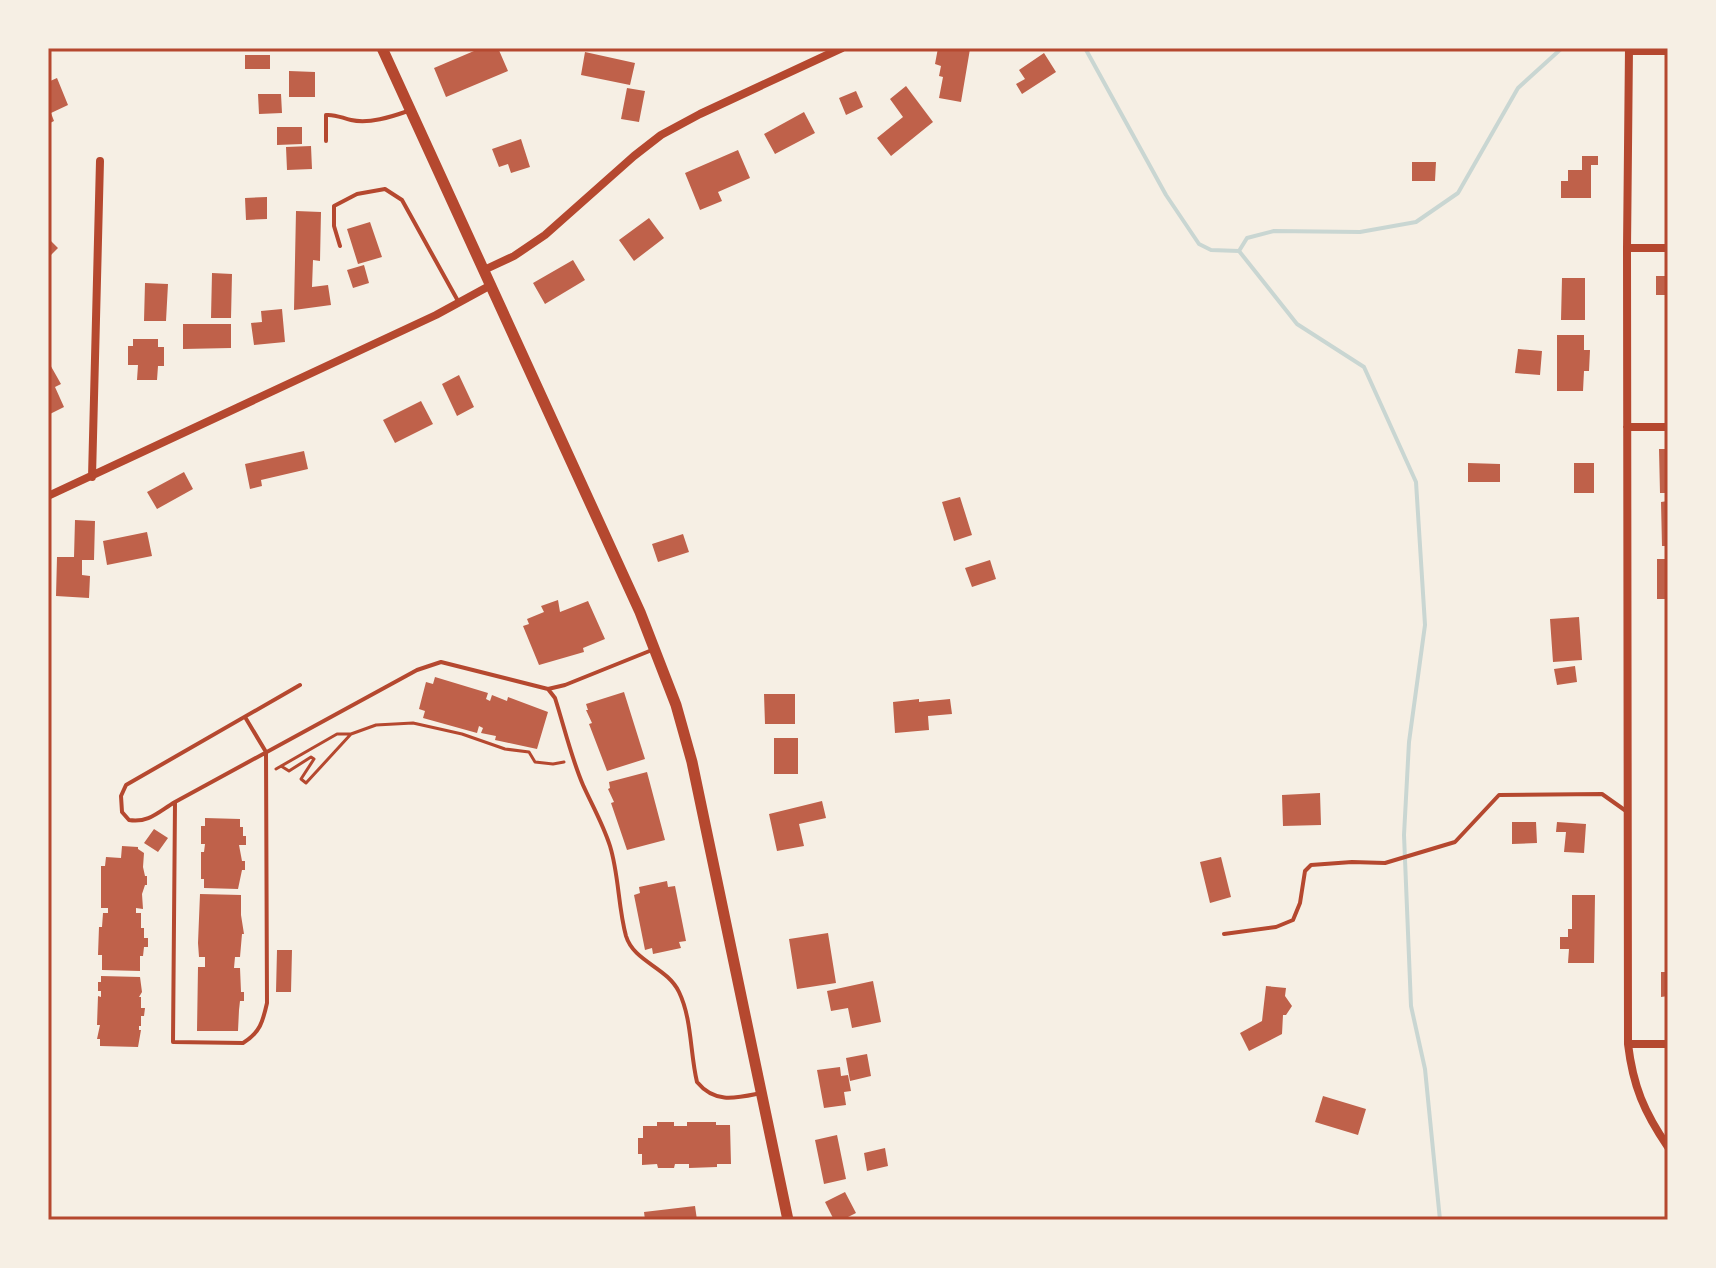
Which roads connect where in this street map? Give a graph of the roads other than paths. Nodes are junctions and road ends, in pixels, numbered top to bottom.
1 (382, 48) edge
2 (842, 48) edge
3 (1629, 49) edge
4 (1668, 51) edge
5 (410, 110) junction
6 (326, 141) dead end
7 (100, 161) dead end
8 (340, 246) dead end
9 (1627, 248) junction
10 (1668, 248) edge
11 (484, 270) junction
12 (491, 285) junction
13 (459, 303) junction
14 (1627, 427) junction
15 (1668, 427) edge
16 (92, 477) junction
17 (48, 496) edge
18 (654, 649) junction
19 (300, 685) dead end
20 (548, 689) junction
21 (245, 717) junction
22 (266, 752) junction
23 (175, 802) junction
24 (1628, 812) junction
25 (1224, 934) dead end
26 (1628, 1044) junction
27 (1668, 1044) edge
28 (762, 1092) junction
29 (1668, 1147) edge
30 (788, 1220) edge

1 - 5 main road
2 - 11 street
3 - 4 street
3 - 9 street
5 - 6 lane
5 - 11 main road
7 - 16 street
8 - 13 lane
9 - 10 street
9 - 14 street
11 - 12 main road
12 - 13 street
12 - 18 main road
13 - 16 street
14 - 15 street
14 - 24 street
16 - 17 street
18 - 20 lane
18 - 28 main road
19 - 21 lane
20 - 22 lane
20 - 28 lane
21 - 22 lane
21 - 23 lane
22 - 23 lane
22 - 23 lane
24 - 25 lane
24 - 26 street
26 - 27 street
26 - 29 street
28 - 30 main road

